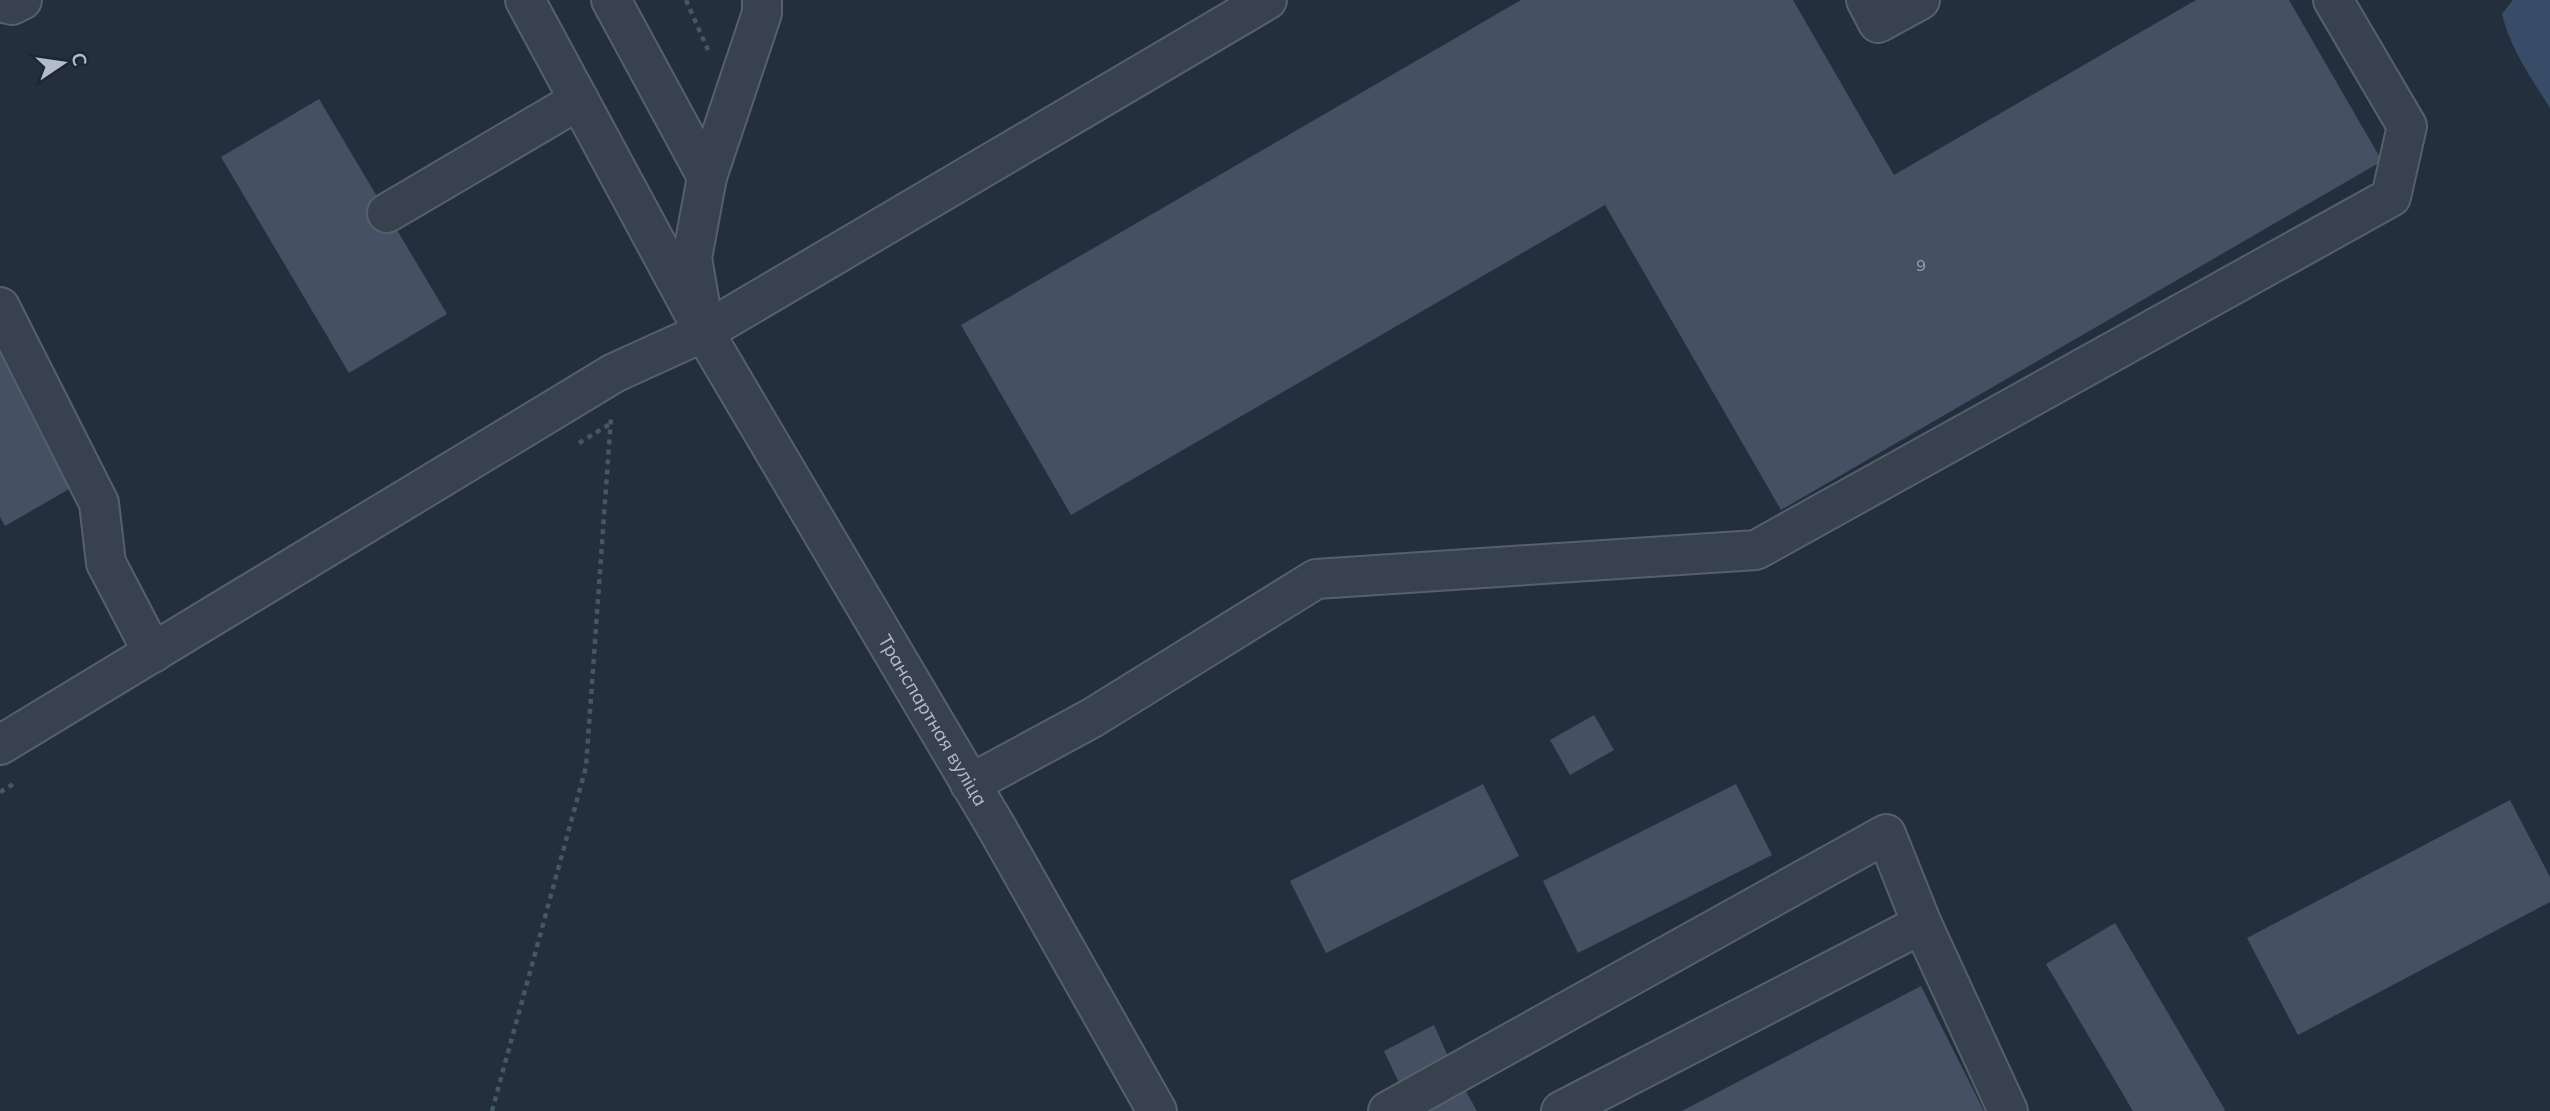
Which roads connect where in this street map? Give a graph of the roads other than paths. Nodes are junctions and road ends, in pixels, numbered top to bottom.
1 (22, 0) edge
2 (525, 0) edge
3 (611, 0) edge
4 (762, 0) edge
5 (1267, 0) edge
6 (1866, 0) edge
7 (1920, 0) edge
8 (2333, 0) edge
9 (0, 2) edge
10 (579, 100) junction
11 (707, 177) junction
12 (387, 213) dead end
13 (0, 307) edge
14 (704, 332) junction
15 (153, 653) junction
16 (0, 745) edge
17 (970, 784) junction
18 (1922, 924) junction
19 (1157, 1111) edge
20 (1388, 1111) edge
21 (1561, 1111) edge
22 (2008, 1111) edge

1 - 9 street
2 - 10 street, Транспартная вуліца
3 - 11 street
4 - 11 street
5 - 14 street
6 - 7 street
8 - 17 street
10 - 12 street
10 - 14 street, Транспартная вуліца
11 - 14 street
13 - 15 street
14 - 15 street
14 - 17 street, Транспартная вуліца
15 - 16 street
17 - 19 street, Транспартная вуліца
18 - 20 street
18 - 21 street
18 - 22 street

